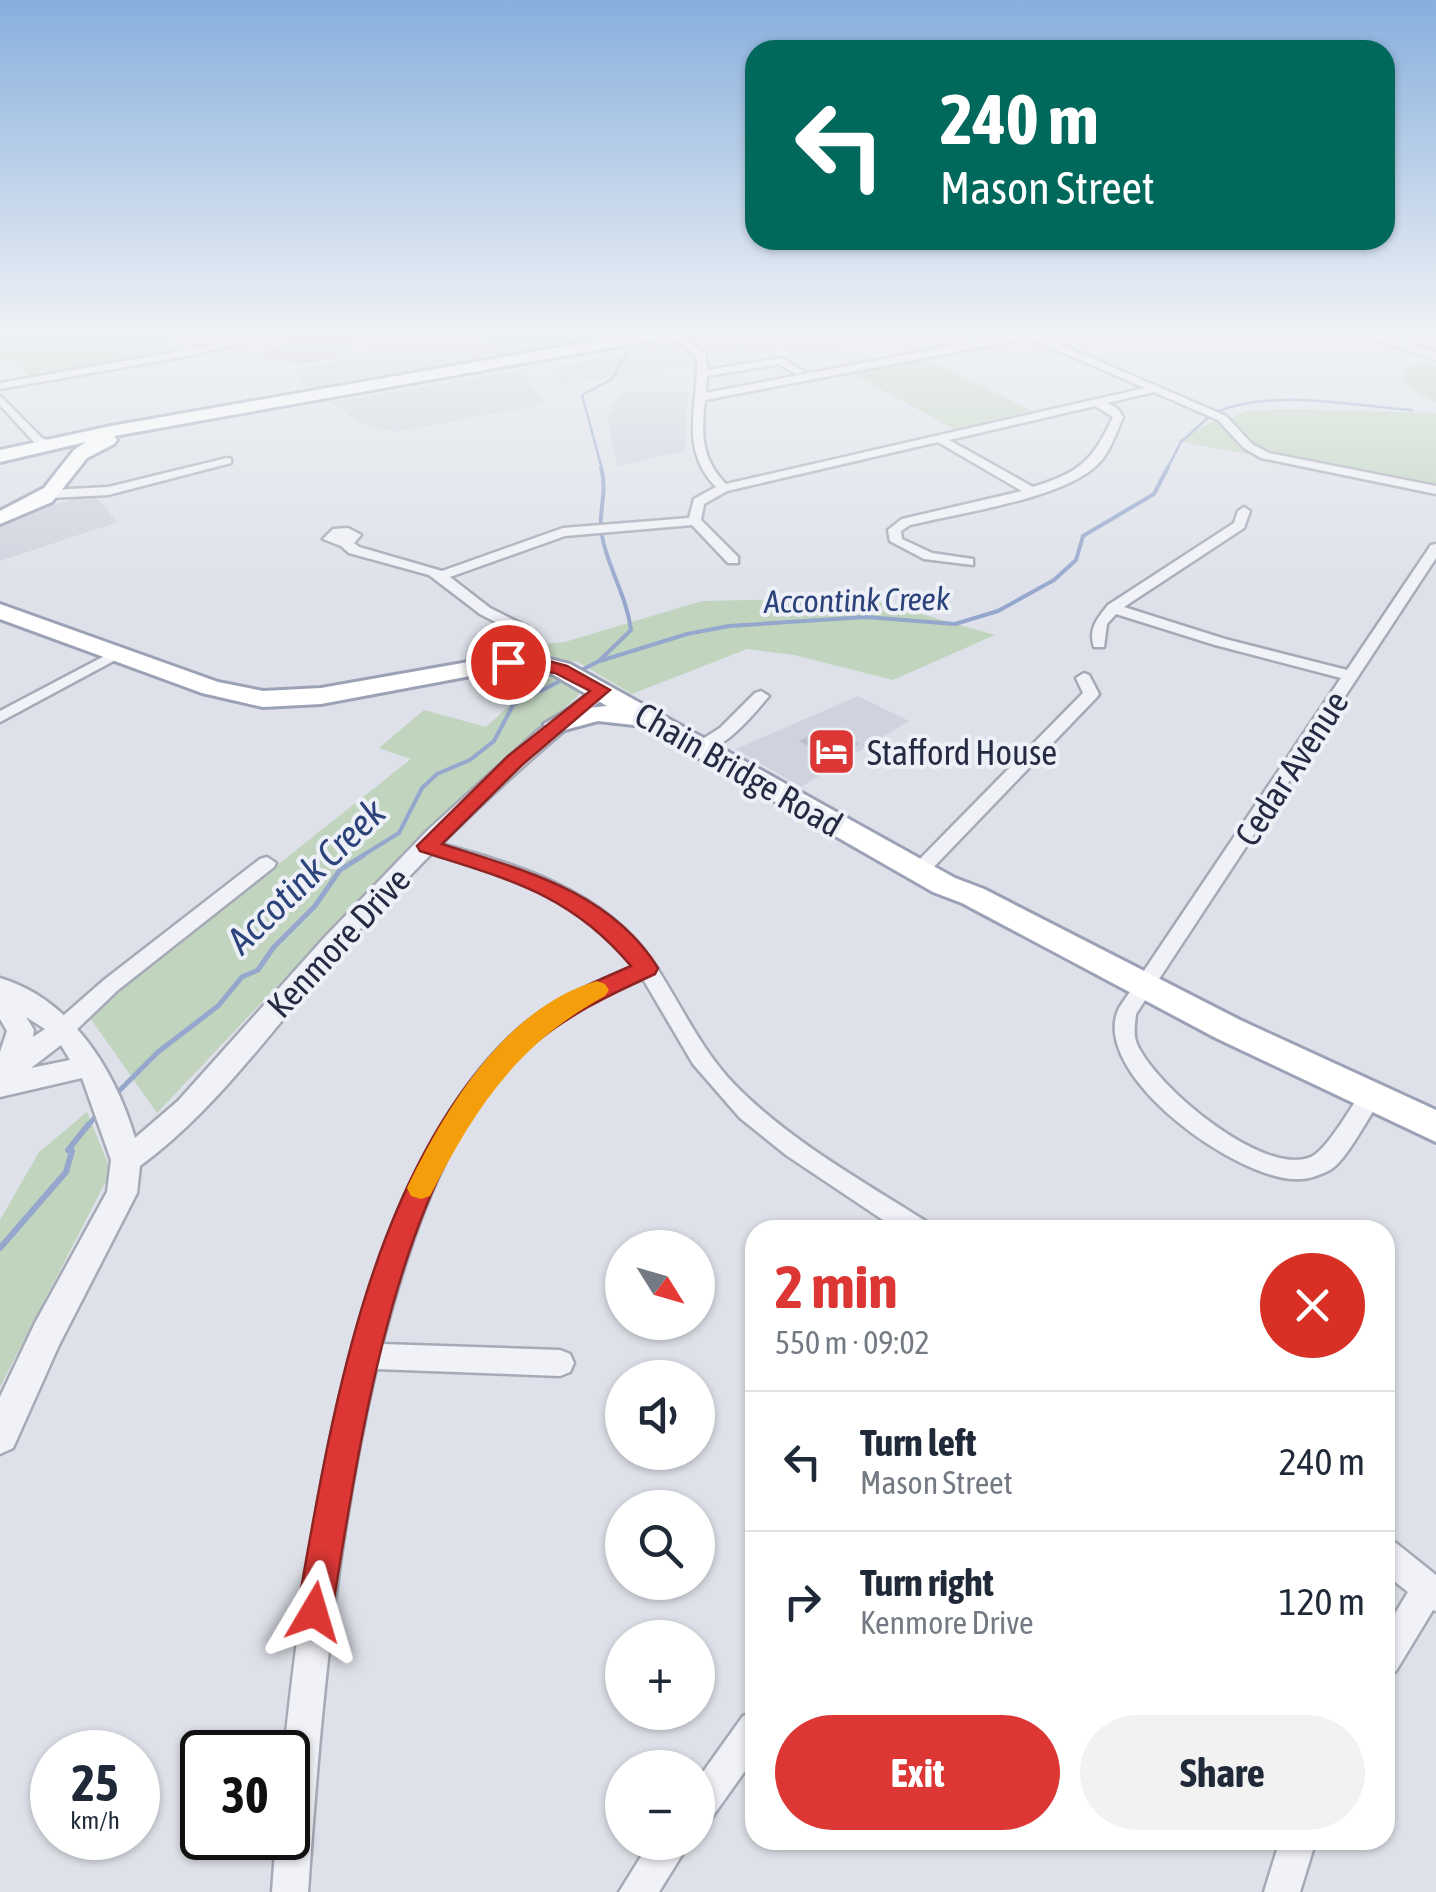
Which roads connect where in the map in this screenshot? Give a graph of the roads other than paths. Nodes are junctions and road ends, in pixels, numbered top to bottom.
1 (20, 419) edge
2 (192, 419) edge
3 (210, 419) edge
4 (694, 419) edge
5 (1026, 419) edge
6 (1116, 419) edge
7 (1222, 419) edge
8 (137, 433) junction
9 (940, 440) junction
10 (50, 444) junction
11 (0, 456) edge
12 (227, 461) dead end
13 (64, 476) junction
14 (723, 488) junction
15 (1029, 490) junction
16 (1436, 490) edge
17 (50, 494) junction
18 (1244, 511) dead end
19 (0, 518) edge
20 (695, 521) junction
21 (346, 543) dead end
22 (1436, 548) edge
23 (733, 560) dead end
24 (968, 562) dead end
25 (1429, 570) edge
26 (442, 576) junction
27 (1113, 608) junction
28 (0, 611) edge
29 (1099, 644) dead end
30 (116, 654) junction
31 (521, 662) junction
32 (1350, 676) junction
33 (1084, 678) dead end
34 (595, 686) junction
35 (762, 696) dead end
36 (0, 717) edge
37 (557, 724) junction
38 (689, 739) junction
39 (427, 846) junction
40 (267, 863) dead end
41 (919, 871) junction
42 (646, 968) junction
43 (0, 987) edge
44 (1145, 987) junction
45 (0, 998) edge
46 (64, 1028) junction
47 (92, 1070) junction
48 (0, 1074) edge
49 (0, 1086) edge
50 (1371, 1096) junction
51 (1436, 1127) edge
52 (126, 1160) junction
53 (903, 1220) edge
54 (366, 1356) junction
55 (560, 1363) dead end
56 (0, 1436) edge
57 (1395, 1562) edge
58 (1432, 1592) edge
59 (1395, 1646) edge
60 (745, 1742) edge
61 (715, 1784) edge
62 (1295, 1850) edge
63 (659, 1860) edge
64 (290, 1892) edge
65 (636, 1892) edge
66 (1282, 1892) edge

1 - 10 street
2 - 10 main road
3 - 8 main road
4 - 14 street
5 - 9 street
6 - 15 street
7 - 16 street
8 - 10 main road
8 - 13 main road
9 - 14 street
9 - 15 street
10 - 11 main road
10 - 13 main road
12 - 17 street
13 - 17 main road
14 - 20 street
15 - 24 street
17 - 19 main road
18 - 27 street
20 - 23 street
20 - 26 street
21 - 26 street
22 - 25 street, Cedar Avenue
25 - 32 street, Cedar Avenue
26 - 31 street
27 - 29 street
27 - 32 street
28 - 30 main road, Chain Bridge Road
30 - 31 main road, Chain Bridge Road
30 - 36 street
31 - 34 main road, Chain Bridge Road
32 - 44 street, Cedar Avenue
33 - 41 street
34 - 37 street, Kenmore Drive
34 - 38 main road, Chain Bridge Road
35 - 38 street
37 - 38 main road
37 - 39 street, Kenmore Drive
38 - 41 main road, Chain Bridge Road
39 - 42 street
39 - 52 street, Kenmore Drive
40 - 46 street
41 - 44 main road, Chain Bridge Road
42 - 53 street
42 - 54 street
43 - 46 street
44 - 50 main road, Chain Bridge Road
44 - 50 street, Cedar Avenue
45 - 48 street
46 - 47 street
46 - 48 street
47 - 49 street
47 - 52 street
50 - 51 main road, Chain Bridge Road
52 - 56 street
54 - 55 street
54 - 64 street
57 - 58 street
58 - 59 street
60 - 61 street
62 - 66 street
63 - 65 street

